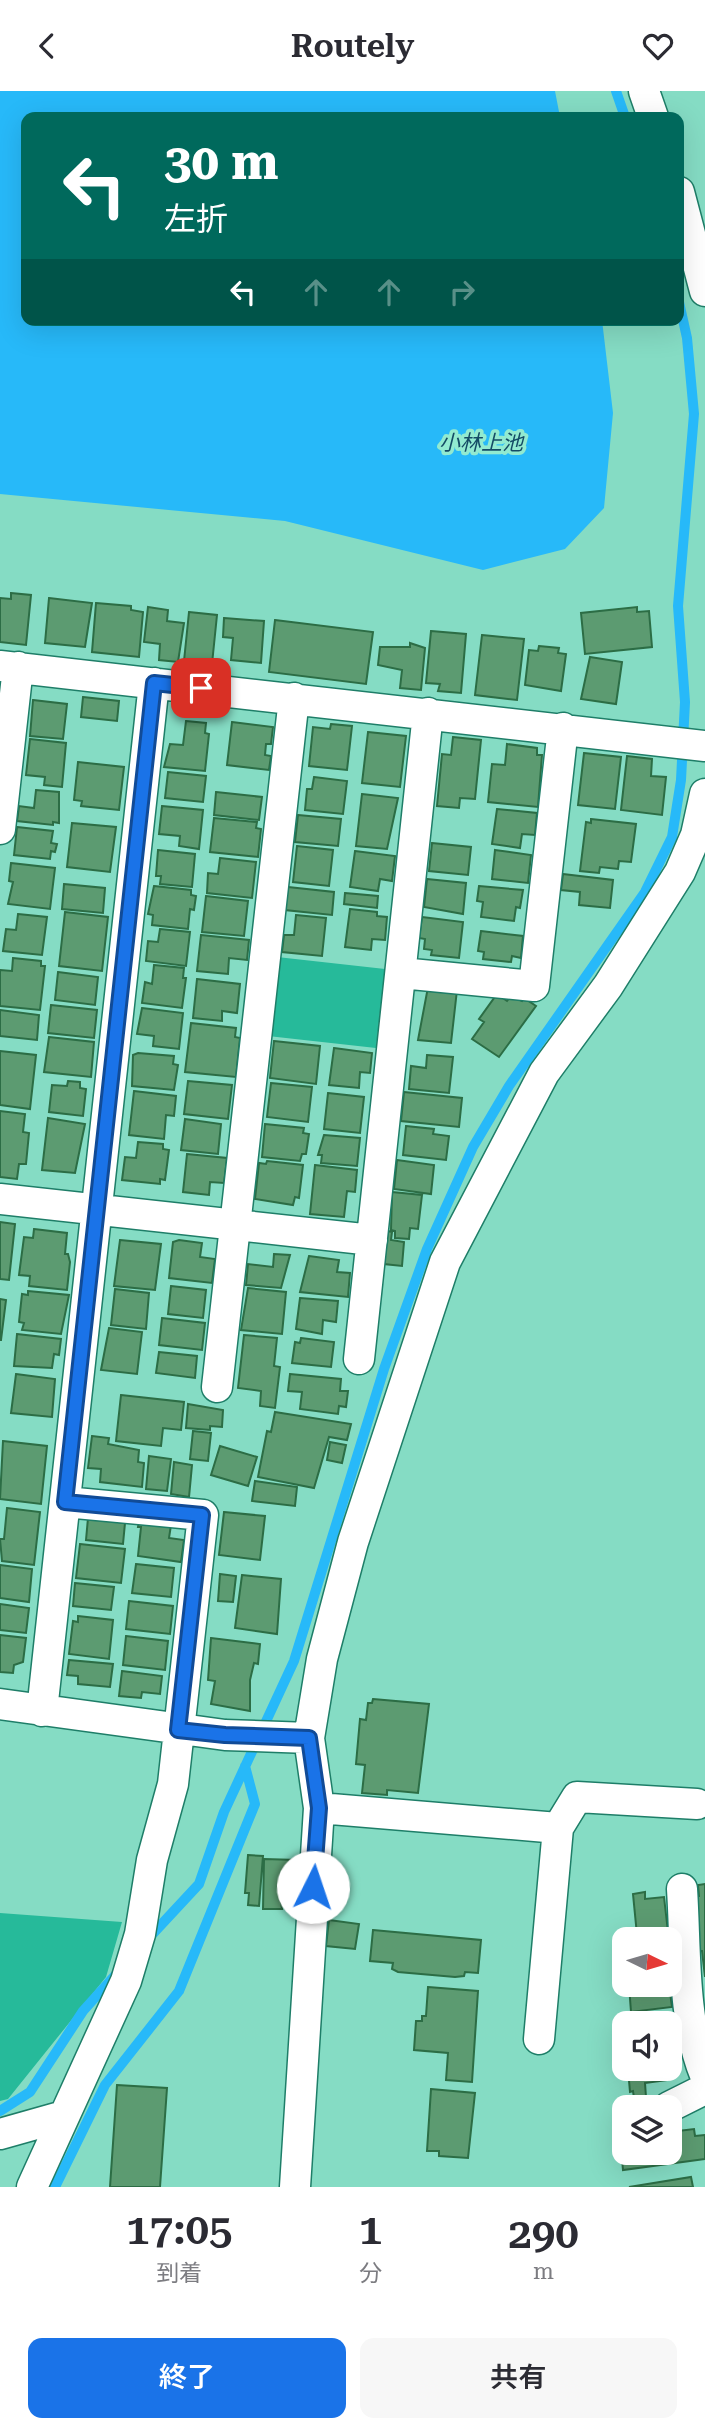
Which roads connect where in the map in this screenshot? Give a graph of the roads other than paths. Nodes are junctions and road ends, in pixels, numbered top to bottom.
1 (644, 91) edge
2 (651, 112) edge
3 (684, 211) edge
4 (705, 291) edge
5 (9, 666) edge
6 (154, 683) junction
7 (293, 698) junction
8 (428, 713) junction
9 (563, 728) junction
10 (692, 743) edge
11 (705, 794) edge
12 (0, 829) edge
13 (401, 973) junction
14 (0, 1199) edge
15 (96, 1210) junction
16 (236, 1226) junction
17 (372, 1240) junction
18 (359, 1359) dead end
19 (217, 1387) dead end
20 (65, 1502) junction
21 (0, 1704) edge
22 (42, 1711) junction
23 (178, 1730) junction
24 (298, 1737) junction
25 (697, 1804) dead end
26 (319, 1808) junction
27 (558, 1828) junction
28 (682, 1889) dead end
29 (539, 2039) dead end
30 (705, 2075) edge
31 (705, 2089) edge
32 (682, 2100) edge
33 (64, 2116) junction
34 (0, 2134) edge
35 (32, 2187) edge
36 (295, 2187) edge

1 - 2 street
3 - 4 street
5 - 6 street
5 - 12 street
6 - 7 street
6 - 15 street
7 - 8 street
7 - 16 street
8 - 9 street
8 - 13 street
9 - 10 street
9 - 13 street
11 - 24 street
13 - 17 street
14 - 15 street
15 - 16 street
15 - 20 street
16 - 17 street
16 - 19 street
17 - 18 street
20 - 22 street
20 - 23 street
21 - 22 street
22 - 23 street
23 - 24 street
23 - 33 street
24 - 26 street
25 - 27 street
26 - 27 street
26 - 36 street
27 - 29 street
28 - 30 street
31 - 32 street
33 - 34 street
33 - 35 street

